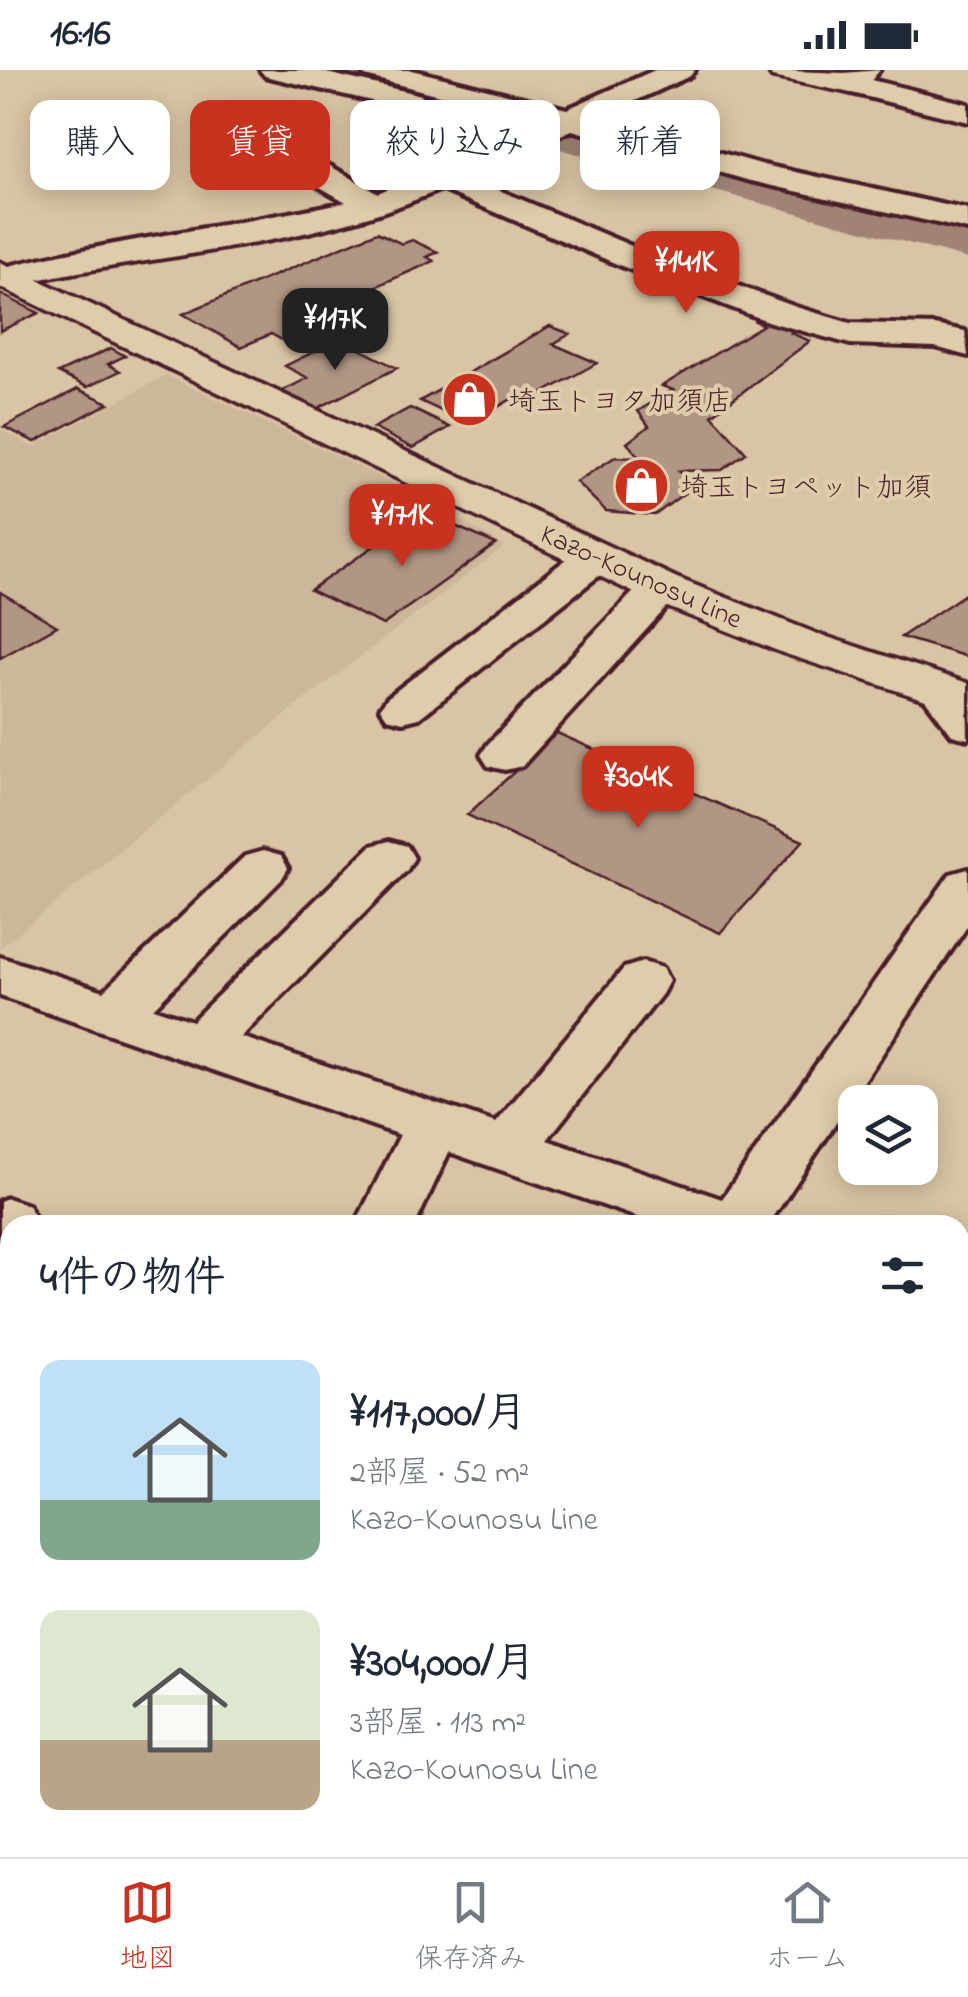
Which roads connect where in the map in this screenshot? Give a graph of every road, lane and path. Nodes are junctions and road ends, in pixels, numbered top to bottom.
1 (275, 70) edge
2 (375, 70) edge
3 (680, 70) edge
4 (783, 70) edge
5 (857, 77) edge
6 (418, 100) edge
7 (464, 100) edge
8 (968, 113) edge
9 (560, 125) edge
10 (560, 131) edge
11 (560, 134) edge
12 (330, 179) edge
13 (417, 190) edge
14 (470, 190) edge
15 (377, 206) junction
16 (812, 208) dead end
17 (968, 220) edge
18 (2, 276) edge
19 (968, 345) edge
20 (596, 557) junction
21 (661, 588) junction
22 (960, 706) edge
23 (402, 708) dead end
24 (506, 755) dead end
25 (389, 858) dead end
26 (263, 868) dead end
27 (968, 886) edge
28 (0, 976) edge
29 (643, 981) dead end
30 (116, 1012) junction
31 (206, 1044) junction
32 (434, 1124) junction
33 (509, 1148) junction
34 (390, 1215) edge
35 (703, 1215) edge
36 (739, 1215) edge

1 - 6 street
2 - 7 street
3 - 9 street
4 - 5 main road
5 - 8 street
10 - 17 street
11 - 16 street
12 - 15 street
13 - 15 street
14 - 19 street
15 - 18 street
18 - 20 main road, Kazo-Kounosu Line
20 - 21 main road, Kazo-Kounosu Line
20 - 23 street
21 - 22 main road, Kazo-Kounosu Line
21 - 24 street
25 - 31 street
26 - 30 street
27 - 36 street
28 - 30 street
29 - 33 street
30 - 31 street
31 - 32 street
32 - 33 street
32 - 34 street
33 - 35 street

